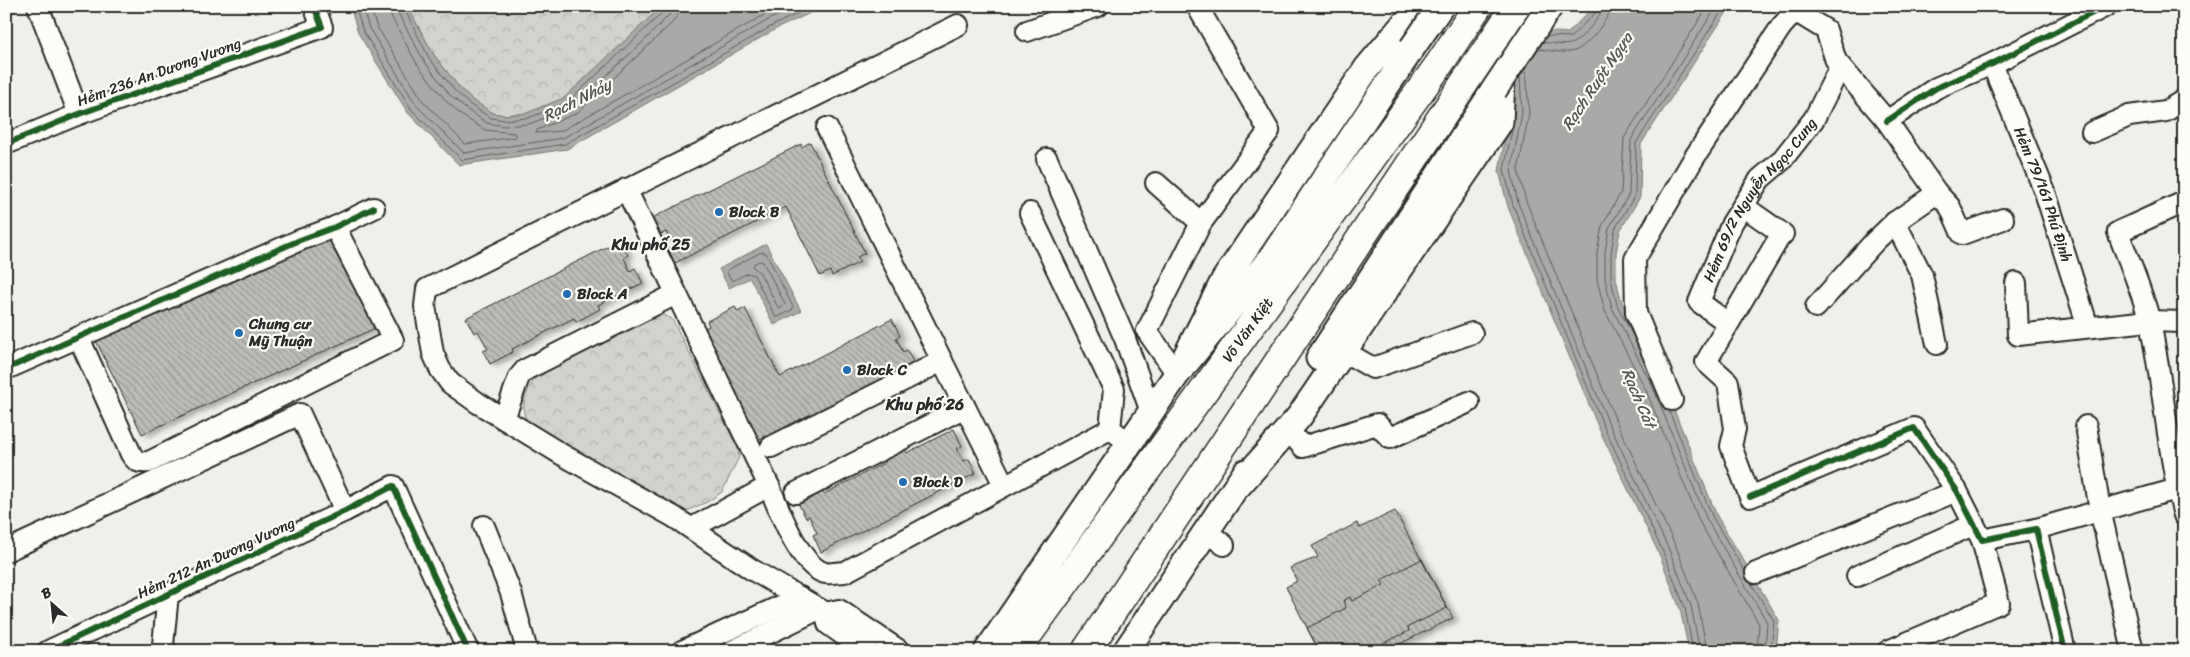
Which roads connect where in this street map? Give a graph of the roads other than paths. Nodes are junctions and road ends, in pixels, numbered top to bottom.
1 (38, 6) edge
2 (314, 6) edge
3 (1098, 6) edge
4 (1197, 6) edge
5 (1441, 6) edge
6 (1478, 6) edge
7 (1516, 6) edge
8 (1550, 6) edge
9 (2106, 6) edge
10 (1409, 15) edge
11 (958, 26) dead end
12 (1027, 31) dead end
13 (1992, 64) junction
14 (1840, 67) junction
15 (2184, 100) edge
16 (79, 114) junction
17 (1887, 121) junction
18 (827, 128) dead end
19 (2092, 132) dead end
20 (6, 144) edge
21 (1047, 159) dead end
22 (1156, 183) dead end
23 (626, 189) junction
24 (1937, 193) junction
25 (2184, 202) edge
26 (1743, 206) junction
27 (374, 208) dead end
28 (1030, 213) dead end
29 (2003, 219) dead end
30 (1201, 222) junction
31 (1894, 222) junction
32 (335, 227) junction
33 (2016, 283) dead end
34 (676, 294) junction
35 (1816, 307) dead end
36 (2149, 321) junction
37 (2184, 322) edge
38 (1728, 323) junction
39 (2088, 327) junction
40 (1472, 333) dead end
41 (80, 338) junction
42 (1937, 344) dead end
43 (1343, 351) junction
44 (942, 361) junction
45 (6, 369) edge
46 (1177, 374) junction
47 (1672, 400) dead end
48 (1469, 402) dead end
49 (965, 407) junction
50 (1151, 412) junction
51 (504, 419) junction
52 (2086, 426) dead end
53 (1110, 429) junction
54 (1288, 430) junction
55 (1130, 442) junction
56 (771, 447) dead end
57 (1004, 484) junction
58 (769, 486) junction
59 (1238, 486) junction
60 (2177, 489) junction
61 (1957, 491) junction
62 (796, 492) dead end
63 (2100, 510) junction
64 (345, 511) junction
65 (2184, 515) edge
66 (484, 526) dead end
67 (692, 528) junction
68 (2036, 529) junction
69 (1978, 532) junction
70 (6, 551) edge
71 (1756, 573) dead end
72 (1857, 576) dead end
73 (168, 594) junction
74 (800, 597) junction
75 (823, 611) junction
76 (1020, 649) edge
77 (48, 651) edge
78 (166, 651) edge
79 (468, 651) edge
80 (527, 651) edge
81 (682, 651) edge
82 (732, 651) edge
83 (866, 651) edge
84 (900, 651) edge
85 (986, 651) edge
86 (1086, 651) edge
87 (1126, 651) edge
88 (1888, 651) edge
89 (2065, 651) edge
90 (2133, 651) edge

1 - 16 street
2 - 16 street, Hẻm 236 An Dương Vương
3 - 12 street
4 - 30 street
5 - 46 main road, Võ Văn Kiệt, bridge
6 - 76 highway, Võ Văn Kiệt, bridge
7 - 86 highway, bridge
8 - 59 main road, bridge
9 - 13 street
10 - 43 main road
10 - 46 main road
11 - 23 street
13 - 17 street
13 - 39 street, Hẻm 79/161 Phú Định
14 - 17 street
14 - 26 street, Hẻm 69/2 Nguyễn Ngọc Cung
14 - 47 street
15 - 19 street
16 - 20 street, Hẻm 236 An Dương Vương
17 - 24 street
18 - 44 street
21 - 50 street
22 - 30 street
23 - 34 street
23 - 51 street
24 - 29 street
24 - 31 street
25 - 36 street
26 - 38 street, Hẻm 69/2 Nguyễn Ngọc Cung
26 - 38 street
27 - 32 street
28 - 53 street
30 - 46 street
31 - 35 street
31 - 42 street
32 - 41 street
32 - 41 street
33 - 39 street
34 - 51 street
34 - 58 street
36 - 37 street
36 - 39 street
36 - 60 street
38 - 61 street
40 - 43 street
41 - 45 street
43 - 54 main road
44 - 49 street
44 - 56 street
46 - 50 main road, Võ Văn Kiệt
48 - 54 street
49 - 57 street
49 - 62 street
50 - 55 main road, Võ Văn Kiệt
51 - 67 street
52 - 63 street
53 - 55 street
53 - 57 street
54 - 59 main road
55 - 85 main road, Võ Văn Kiệt
57 - 58 street
58 - 67 street
59 - 87 main road
60 - 63 street
60 - 65 street
61 - 69 street
61 - 71 street
63 - 68 street
63 - 90 street
64 - 70 street
64 - 73 street, Hẻm 212 An Dương Vương
64 - 79 street, Hẻm 212 An Dương Vương
66 - 80 street
67 - 74 street
68 - 69 street
68 - 89 street
69 - 72 street
69 - 88 street
73 - 77 street, Hẻm 212 An Dương Vương
73 - 78 street
74 - 75 street
74 - 81 street
75 - 82 street
75 - 83 street
75 - 84 street

